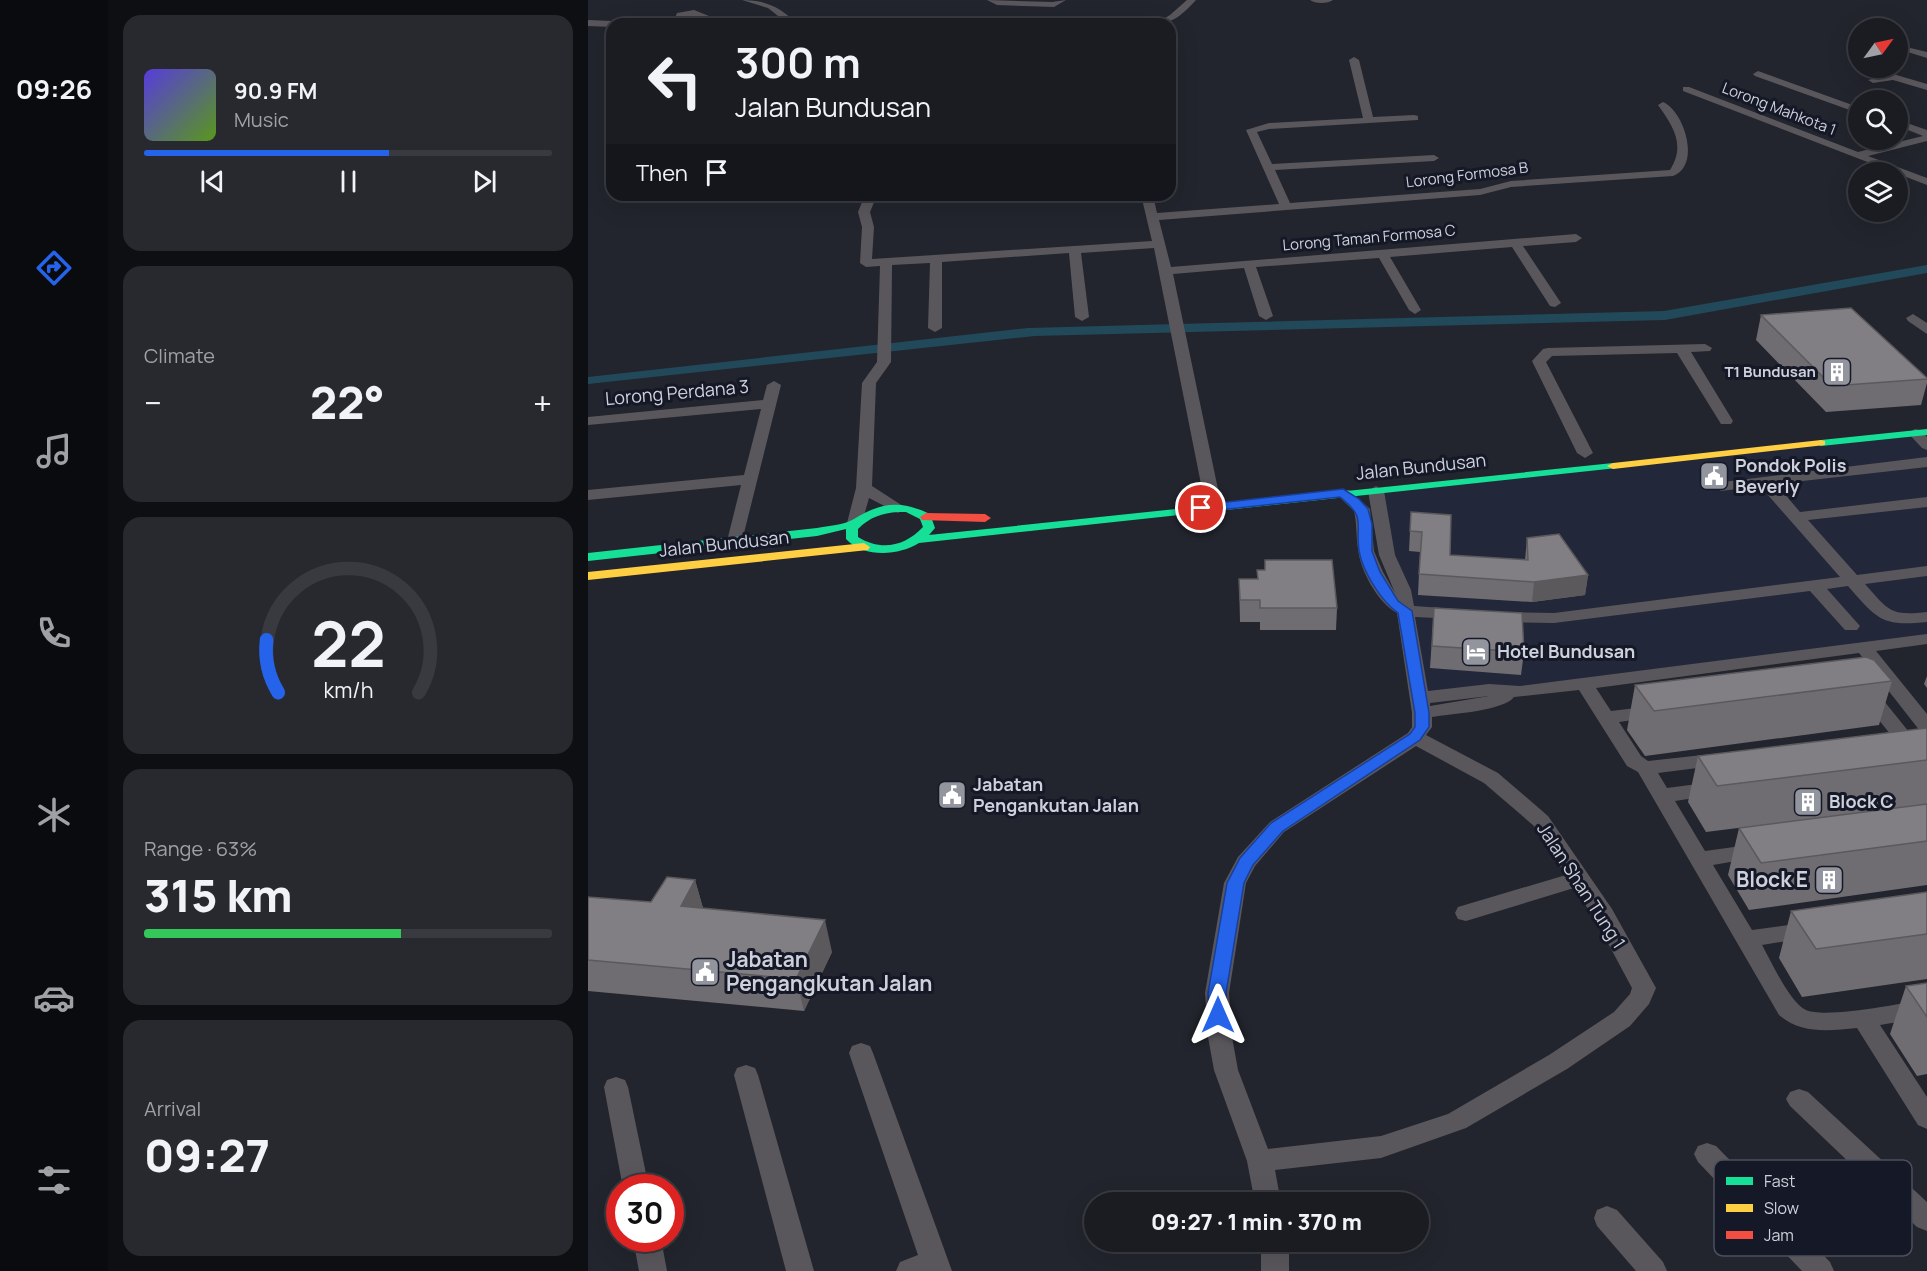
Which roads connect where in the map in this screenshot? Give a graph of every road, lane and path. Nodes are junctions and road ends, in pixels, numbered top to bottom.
1 (746, 0) edge
2 (1062, 0) edge
3 (1192, 0) edge
4 (1314, 0) edge
5 (1329, 0) edge
6 (991, 1) edge
7 (705, 16) dead end
8 (679, 18) edge
9 (786, 18) edge
10 (1171, 18) edge
11 (588, 23) edge
12 (606, 24) edge
13 (1908, 50) edge
14 (1927, 55) edge
15 (1354, 60) dead end
16 (1758, 74) dead end
17 (1873, 80) dead end
18 (1927, 87) edge
19 (1686, 89) dead end
20 (1663, 105) dead end
21 (1848, 106) edge
22 (1414, 118) dead end
23 (1369, 121) junction
24 (1908, 127) edge
25 (1927, 136) edge
26 (1858, 155) junction
27 (1434, 158) dead end
28 (1268, 166) junction
29 (1927, 174) edge
30 (1914, 177) junction
31 (1927, 182) edge
32 (869, 201) edge
33 (1148, 201) edge
34 (1286, 206) junction
35 (1152, 217) junction
36 (1576, 238) dead end
37 (1515, 243) junction
38 (1159, 244) junction
39 (1075, 250) junction
40 (1382, 253) junction
41 (936, 260) junction
42 (886, 262) junction
43 (1249, 264) junction
44 (1166, 271) junction
45 (1555, 303) dead end
46 (1415, 310) dead end
47 (1266, 316) dead end
48 (1082, 317) dead end
49 (1913, 318) dead end
50 (935, 328) dead end
51 (1927, 330) edge
52 (1705, 348) dead end
53 (1682, 349) junction
54 (774, 385) dead end
55 (769, 404) junction
56 (588, 421) edge
57 (1726, 421) dead end
58 (1827, 428) dead end
59 (1805, 431) dead end
60 (1921, 432) edge
61 (1927, 445) edge
62 (1585, 453) dead end
63 (1927, 462) edge
64 (750, 479) junction
65 (1764, 481) junction
66 (1343, 484) junction
67 (1721, 486) dead end
68 (864, 488) junction
69 (1255, 490) dead end
70 (1376, 490) junction
71 (1211, 494) dead end
72 (588, 495) edge
73 (1927, 502) edge
74 (898, 508) junction
75 (1004, 516) dead end
76 (926, 517) junction
77 (1796, 517) junction
78 (855, 523) junction
79 (920, 540) junction
80 (735, 541) junction
81 (864, 547) junction
82 (588, 557) edge
83 (1927, 571) edge
84 (588, 576) edge
85 (1852, 580) junction
86 (1814, 585) junction
87 (1405, 611) junction
88 (1927, 618) edge
89 (1851, 626) dead end
90 (1927, 639) edge
91 (1863, 647) junction
92 (1805, 654) junction
93 (1818, 672) edge
94 (1583, 682) junction
95 (1851, 690) edge
96 (1420, 706) junction
97 (1672, 710) edge
98 (1605, 718) junction
99 (1927, 727) edge
100 (1927, 733) edge
101 (1902, 736) junction
102 (1415, 737) junction
103 (1879, 739) edge
104 (1738, 756) edge
105 (1645, 768) junction
106 (1730, 787) edge
107 (1661, 796) junction
108 (1779, 848) edge
109 (1699, 859) junction
110 (1578, 879) junction
111 (1466, 913) dead end
112 (1837, 926) edge
113 (1746, 939) junction
114 (1927, 1008) edge
115 (1863, 1018) junction
116 (861, 1053) dead end
117 (746, 1075) dead end
118 (616, 1087) dead end
119 (1799, 1099) dead end
120 (1927, 1118) edge
121 (1707, 1154) dead end
122 (1864, 1160) edge
123 (1260, 1161) junction
124 (1714, 1161) edge
125 (633, 1174) edge
126 (1266, 1192) edge
127 (1912, 1205) edge
128 (1607, 1218) dead end
129 (1927, 1219) edge
130 (649, 1252) edge
131 (1275, 1252) edge
132 (1806, 1256) edge
133 (927, 1268) edge
134 (653, 1271) edge
135 (800, 1271) edge
136 (1275, 1271) edge
137 (1653, 1271) edge
138 (1820, 1271) edge

1 - 9 street
2 - 6 street
3 - 10 street
4 - 5 street
7 - 8 street
11 - 12 street
13 - 14 street
15 - 23 street
16 - 21 street
17 - 18 street
19 - 26 street, Lorong Mahkota 1
20 - 34 street, Lorong Formosa B
22 - 23 street
23 - 28 street
24 - 25 street
25 - 26 street
26 - 30 street, Lorong Mahkota 1
27 - 28 street
28 - 34 street
29 - 30 street
30 - 31 street, Lorong Mahkota 1
32 - 42 street
33 - 35 street
34 - 35 street, Lorong Formosa B
35 - 38 street
36 - 37 street, Lorong Taman Formosa C
37 - 40 street, Lorong Taman Formosa C
37 - 45 street
38 - 39 street
38 - 44 street
39 - 41 street
39 - 48 street
40 - 43 street, Lorong Taman Formosa C
40 - 46 street
41 - 42 street
41 - 50 street
42 - 68 street
43 - 44 street, Lorong Taman Formosa C
43 - 47 street
44 - 71 street
49 - 51 street
52 - 53 street
53 - 57 street
53 - 62 street
54 - 55 street
55 - 56 street, Lorong Perdana 3
55 - 64 street
58 - 59 main road
60 - 61 street
60 - 70 main road, Jalan Bundusan
63 - 65 street
64 - 72 street
64 - 80 street
65 - 67 street
65 - 77 street
66 - 70 main road, Jalan Bundusan
66 - 79 main road, Jalan Bundusan
66 - 87 street
68 - 74 street
68 - 78 street
69 - 70 main road
70 - 87 street
73 - 77 street
74 - 76 main road
74 - 78 main road, Jalan Bundusan
75 - 76 main road
76 - 79 main road
77 - 85 street
78 - 80 main road, Jalan Bundusan
78 - 81 main road
79 - 81 main road, Jalan Bundusan
80 - 82 main road, Jalan Bundusan
81 - 84 main road, Jalan Bundusan
83 - 85 street
85 - 86 street
85 - 88 street
86 - 87 street
86 - 89 street
87 - 96 street
90 - 91 street
91 - 92 street
91 - 99 street
92 - 93 street
92 - 94 street
94 - 96 street
94 - 98 street
95 - 101 street
96 - 102 street
97 - 98 street
98 - 105 street
100 - 101 street
101 - 103 street
102 - 110 street, Jalan Shan Tung 1
102 - 123 street
104 - 105 street
105 - 107 street
106 - 107 street
107 - 109 street
108 - 109 street
109 - 113 street
110 - 111 street
110 - 123 street, Jalan Shan Tung 1
112 - 113 street
113 - 115 street
114 - 115 street
115 - 120 street
116 - 133 street
117 - 135 street
118 - 125 street
119 - 122 street
121 - 124 street
123 - 126 street
127 - 129 street
128 - 137 street
130 - 134 street
131 - 136 street
132 - 138 street

